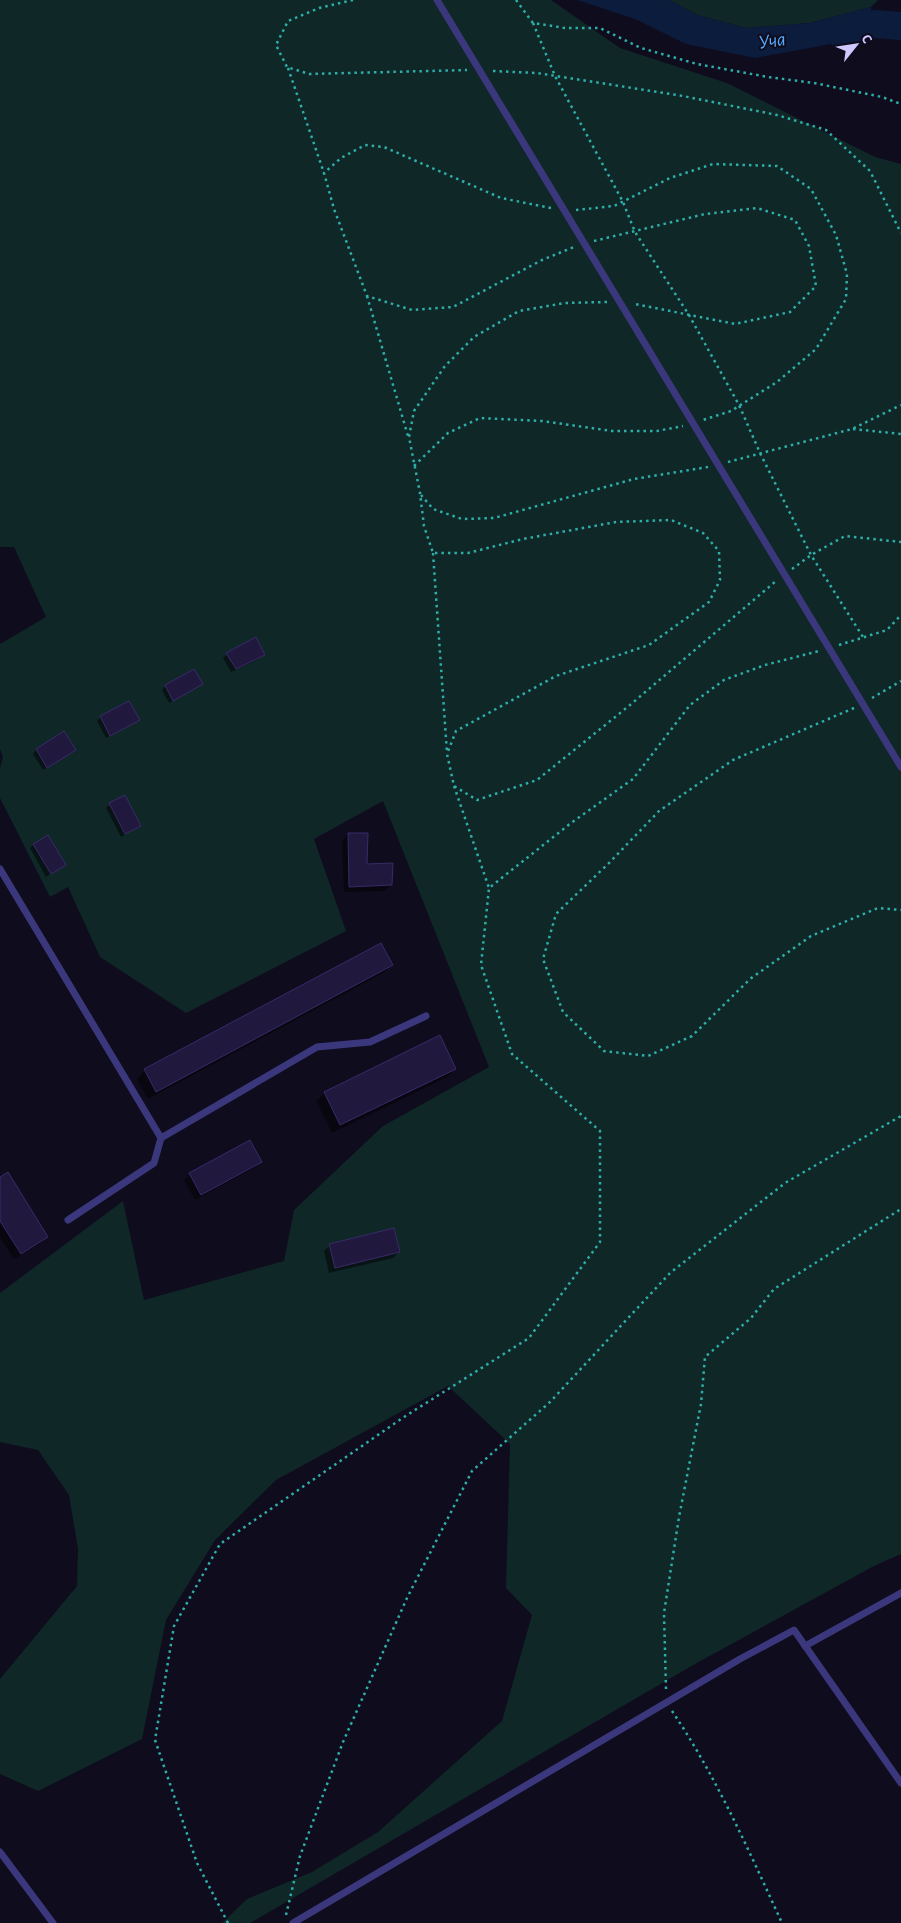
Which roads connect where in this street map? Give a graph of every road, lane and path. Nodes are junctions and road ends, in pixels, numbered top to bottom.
1 (353, 0) edge
2 (437, 0) edge
3 (516, 0) edge
4 (533, 23) junction
5 (287, 68) junction
6 (479, 70) junction
7 (555, 76) junction
8 (901, 104) edge
9 (324, 173) junction
10 (623, 202) junction
11 (565, 211) junction
12 (635, 232) junction
13 (901, 233) edge
14 (584, 243) junction
15 (367, 296) junction
16 (619, 302) junction
17 (689, 315) junction
18 (739, 405) junction
19 (901, 405) edge
20 (693, 424) junction
21 (852, 429) junction
22 (901, 434) edge
23 (409, 438) junction
24 (760, 453) junction
25 (718, 465) junction
26 (414, 466) junction
27 (420, 494) junction
28 (901, 542) edge
29 (433, 552) junction
30 (811, 555) junction
31 (785, 574) junction
32 (863, 637) dead end
33 (765, 664) dead end
34 (901, 681) edge
35 (863, 704) junction
36 (447, 754) junction
37 (901, 767) edge
38 (454, 786) junction
39 (0, 869) edge
40 (489, 888) junction
41 (901, 910) edge
42 (426, 1016) dead end
43 (901, 1116) edge
44 (161, 1138) junction
45 (901, 1209) edge
46 (68, 1220) dead end
47 (901, 1593) edge
48 (805, 1646) junction
49 (667, 1703) junction
50 (901, 1783) edge
51 (0, 1852) edge
52 (52, 1923) edge
53 (228, 1923) edge
54 (285, 1923) edge
55 (293, 1923) edge
56 (782, 1923) edge

1 - 5 path
2 - 6 lane
3 - 4 path
4 - 7 path
4 - 8 path
5 - 6 path
5 - 9 path
6 - 7 path
6 - 11 lane
7 - 10 path
7 - 13 path
9 - 11 path
9 - 15 path
10 - 11 path
10 - 12 path
10 - 18 path
11 - 14 lane
12 - 14 path
12 - 17 path
12 - 17 path
14 - 15 path
14 - 16 lane
15 - 23 path
16 - 17 path
16 - 20 lane
16 - 23 path
17 - 18 path
18 - 20 path
18 - 24 path
19 - 21 path
20 - 25 lane
20 - 26 path
21 - 22 path
21 - 24 path
23 - 26 path
24 - 25 path
24 - 30 path
25 - 27 path
25 - 31 lane
26 - 27 path
27 - 29 path
28 - 30 path
29 - 36 path
29 - 36 path
30 - 31 path
30 - 32 path
31 - 35 lane
31 - 38 path
33 - 40 path
34 - 35 path
35 - 37 lane
35 - 41 path
36 - 38 path
38 - 40 path
39 - 44 lane
40 - 53 path
42 - 44 lane
43 - 54 path
44 - 46 lane
45 - 49 path
47 - 48 lane
48 - 49 lane
48 - 50 lane
49 - 55 lane
49 - 56 path
51 - 52 lane

